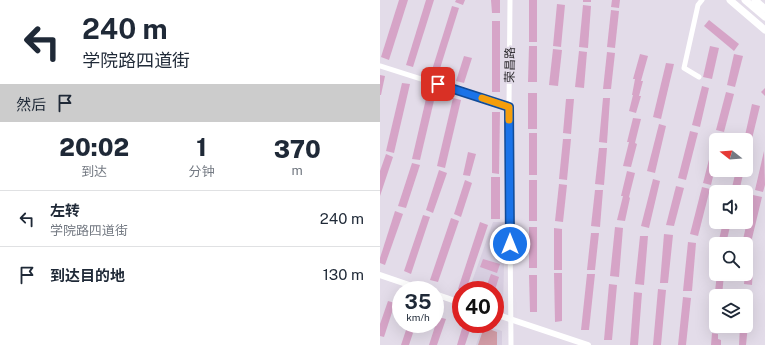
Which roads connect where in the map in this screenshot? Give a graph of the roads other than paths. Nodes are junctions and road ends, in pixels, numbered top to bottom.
1 (510, 0) edge
2 (702, 0) edge
3 (730, 0) edge
4 (745, 0) edge
5 (754, 0) edge
6 (765, 9) edge
7 (765, 17) edge
8 (765, 30) edge
9 (380, 66) edge
10 (699, 78) dead end
11 (509, 107) junction
12 (380, 275) edge
13 (380, 279) edge
14 (398, 281) edge
15 (392, 283) edge
16 (504, 318) edge
17 (511, 321) junction
18 (511, 345) edge
19 (581, 345) edge
20 (588, 345) edge

1 - 11 street, 荣昌路
2 - 10 street
3 - 8 highway
4 - 7 highway
5 - 6 highway
9 - 11 street
11 - 17 street, 荣昌路
12 - 14 main road
13 - 15 main road
16 - 17 main road
17 - 18 street, 荣昌路
17 - 19 main road
17 - 20 main road

